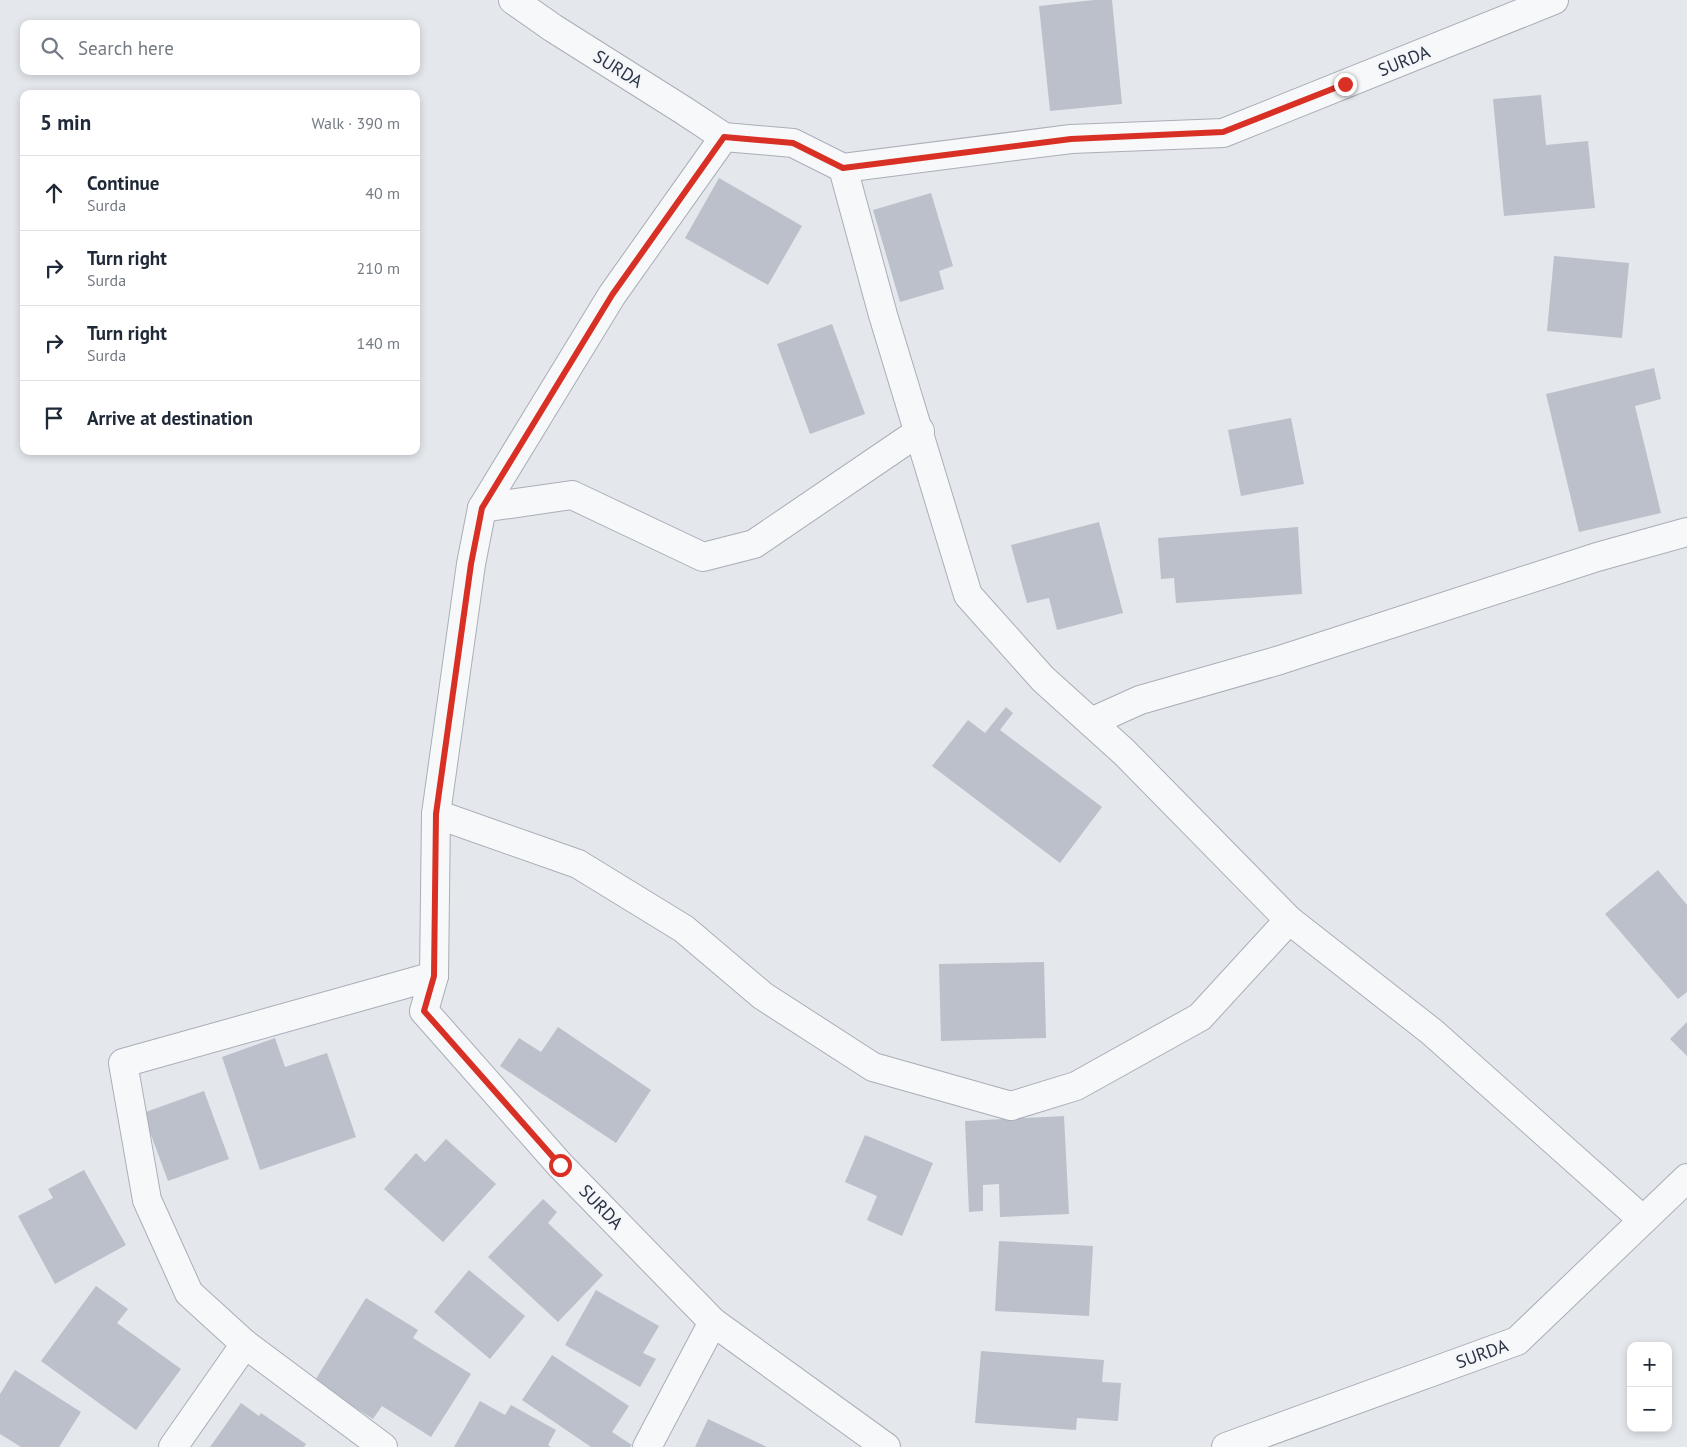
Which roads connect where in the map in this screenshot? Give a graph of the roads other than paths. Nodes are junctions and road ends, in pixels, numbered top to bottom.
1 (513, 0) edge
2 (1554, 0) edge
3 (724, 137) junction
4 (843, 168) junction
5 (920, 431) junction
6 (482, 508) junction
7 (1687, 532) edge
8 (1092, 722) junction
9 (436, 814) junction
10 (1289, 920) junction
11 (434, 976) junction
12 (1687, 1178) edge
13 (1643, 1220) junction
14 (713, 1322) junction
15 (245, 1344) junction
16 (173, 1447) edge
17 (383, 1447) edge
18 (647, 1447) edge
19 (886, 1447) edge
20 (1226, 1447) edge

1 - 3 street, SURDA
2 - 4 street, SURDA
3 - 4 street, SURDA
3 - 6 street, SURDA
4 - 5 street
5 - 6 street
5 - 8 street
6 - 9 street, SURDA
7 - 8 street
8 - 10 street
9 - 10 street
9 - 11 street, SURDA
10 - 13 street
11 - 14 street, SURDA
11 - 15 street
12 - 13 street, SURDA
13 - 20 street, SURDA
14 - 18 street
14 - 19 street, SURDA
15 - 16 street
15 - 17 street

